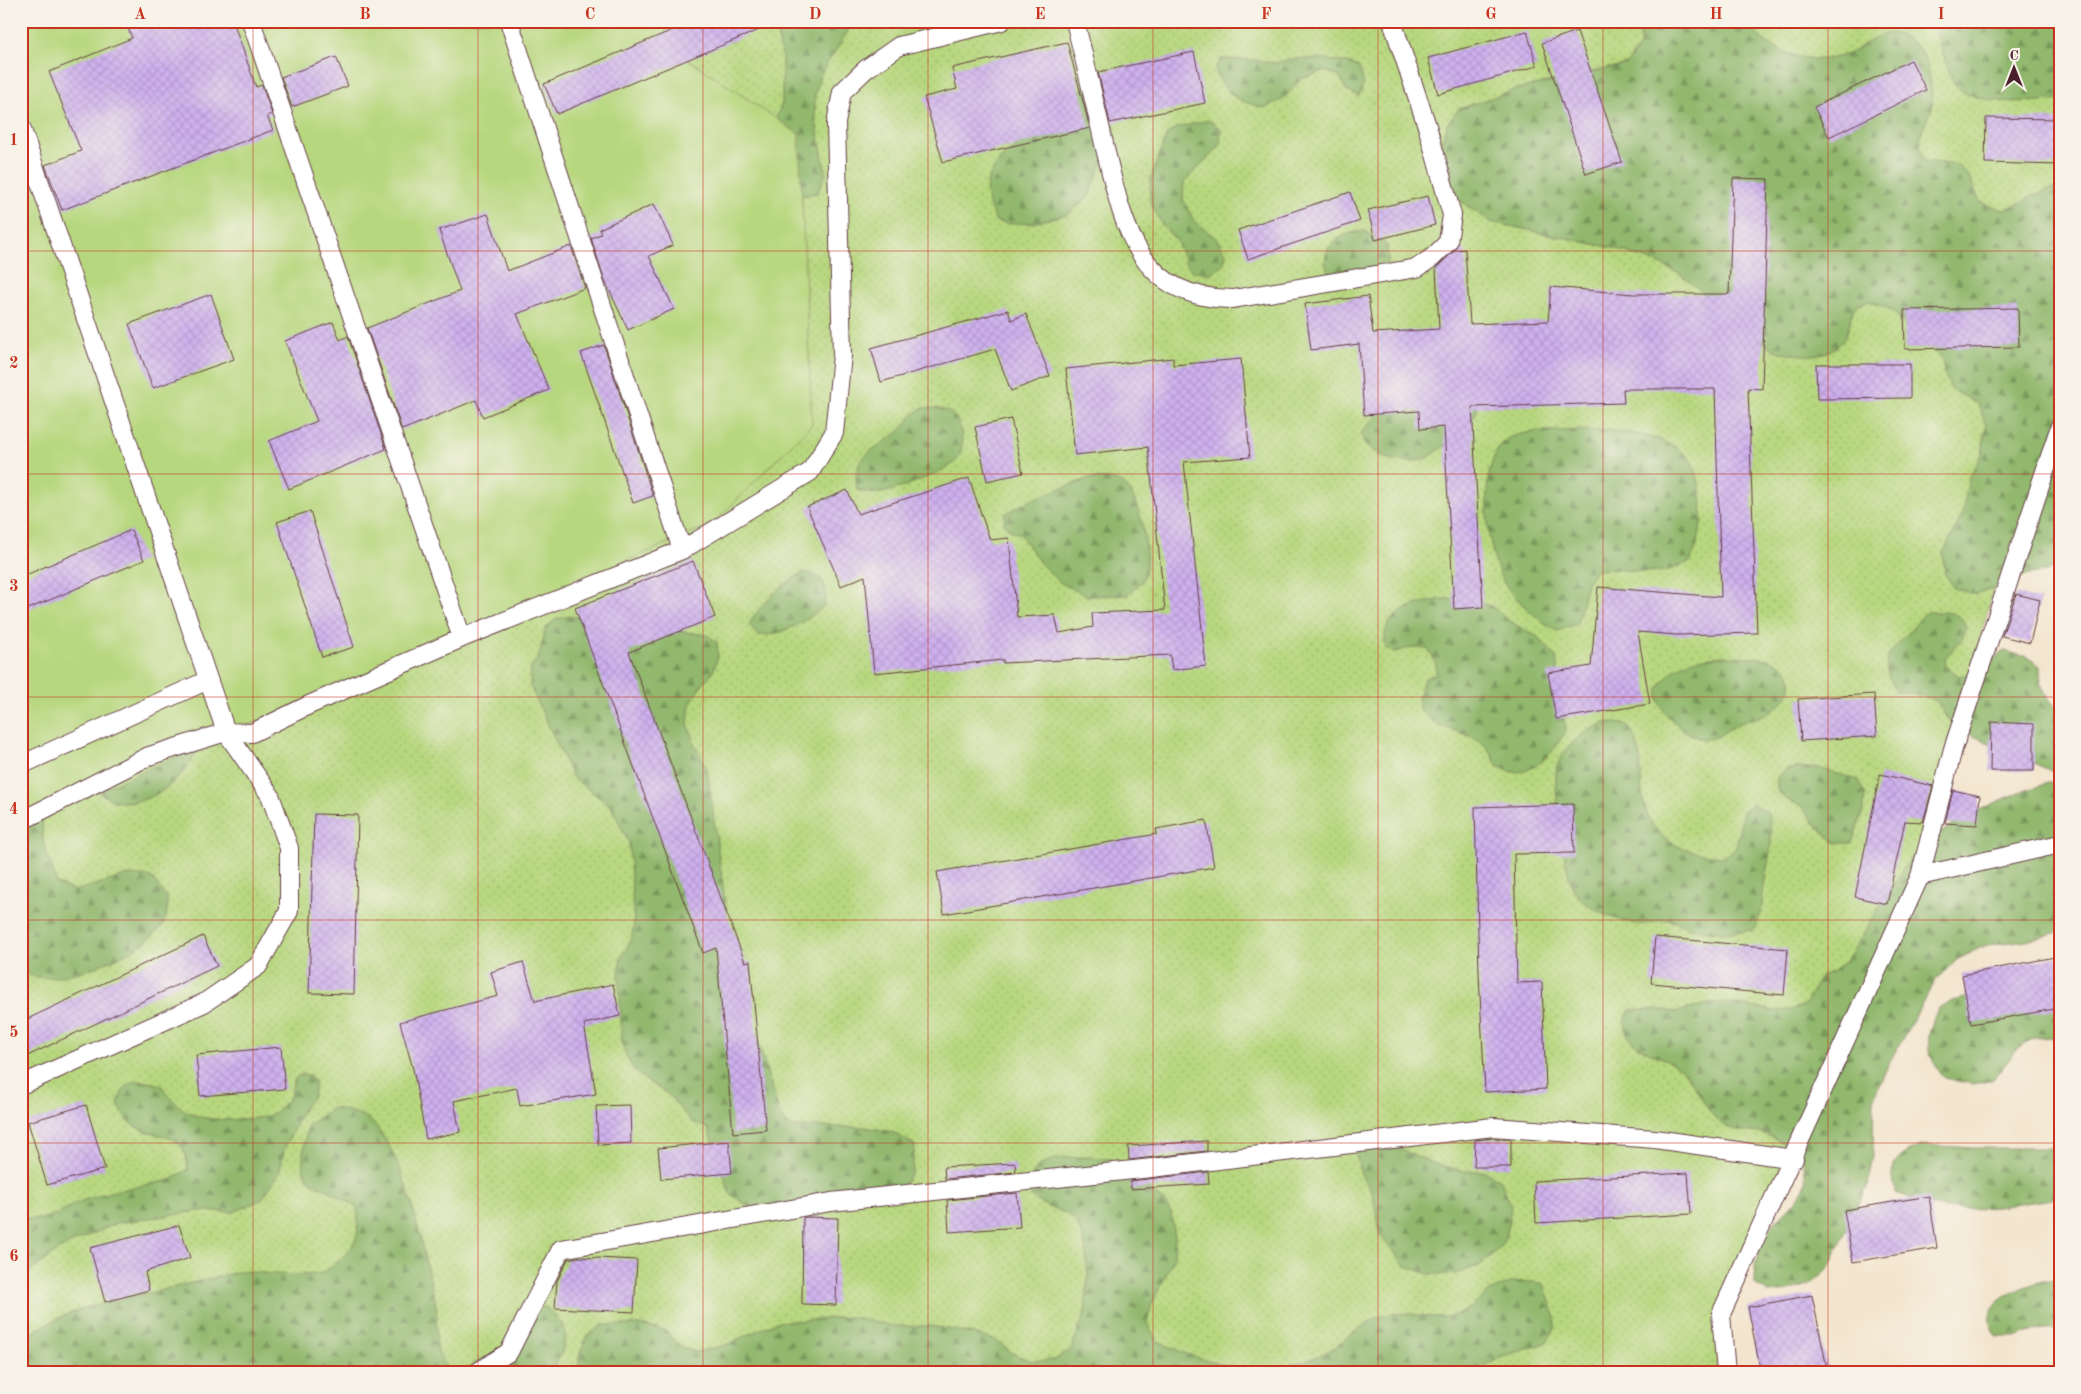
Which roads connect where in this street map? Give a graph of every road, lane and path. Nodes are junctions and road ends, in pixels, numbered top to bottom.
1 (251, 21) edge
2 (509, 21) edge
3 (1002, 21) edge
4 (1076, 21) edge
5 (1392, 21) edge
6 (21, 127) edge
7 (2060, 426) edge
8 (682, 550) junction
9 (462, 638) junction
10 (208, 680) junction
11 (226, 732) junction
12 (21, 765) edge
13 (21, 821) edge
14 (2060, 844) edge
15 (1920, 876) junction
16 (21, 1085) edge
17 (1794, 1158) junction
18 (476, 1373) edge
19 (1726, 1373) edge

1 - 9 lane
2 - 8 lane
3 - 8 lane
4 - 5 lane
6 - 10 lane
7 - 15 lane
8 - 9 lane
9 - 11 lane
10 - 11 lane
10 - 12 lane
11 - 13 lane
11 - 16 lane
14 - 15 lane
15 - 17 lane
17 - 18 lane
17 - 19 lane

